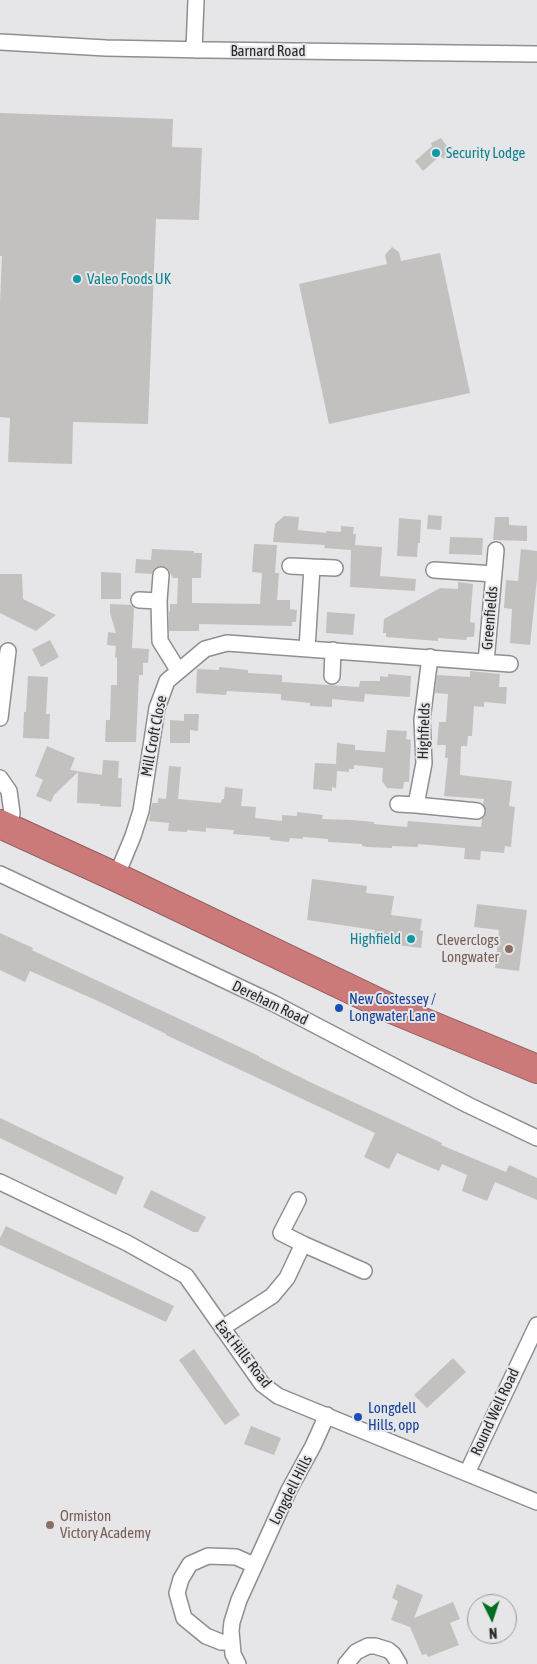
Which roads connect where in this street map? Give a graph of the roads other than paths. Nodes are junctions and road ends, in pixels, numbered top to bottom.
1 (196, 0) edge
2 (0, 42) edge
3 (194, 50) junction
4 (537, 54) edge
5 (496, 550) dead end
6 (290, 566) dead end
7 (312, 567) junction
8 (335, 568) dead end
9 (434, 570) dead end
10 (494, 574) junction
11 (161, 575) dead end
12 (139, 600) dead end
13 (159, 601) junction
14 (307, 649) junction
15 (333, 650) junction
16 (8, 651) dead end
17 (430, 657) junction
18 (486, 662) junction
19 (510, 664) dead end
20 (178, 670) junction
21 (332, 676) dead end
22 (0, 718) edge
23 (0, 778) edge
24 (398, 804) dead end
25 (416, 805) junction
26 (477, 810) dead end
27 (4, 826) edge
28 (0, 874) edge
29 (116, 877) junction
30 (537, 1069) edge
31 (537, 1138) edge
32 (0, 1182) edge
33 (298, 1200) dead end
34 (303, 1244) junction
35 (364, 1271) dead end
36 (537, 1325) edge
37 (222, 1328) junction
38 (327, 1415) junction
39 (467, 1473) junction
40 (537, 1502) edge
41 (254, 1565) junction
42 (232, 1642) junction
43 (238, 1664) edge
44 (346, 1664) edge
45 (399, 1664) edge

1 - 3 street
2 - 3 street, Barnard Road
3 - 4 street, Barnard Road
5 - 10 street, Greenfields
6 - 7 street
7 - 8 street
7 - 14 street
9 - 10 street, Greenfields
10 - 18 street, Greenfields
11 - 13 street
12 - 13 street
13 - 20 street
14 - 15 street, Mill Croft Close
14 - 20 street, Mill Croft Close
15 - 17 street, Mill Croft Close
15 - 21 street
16 - 22 street
17 - 18 street, Mill Croft Close
17 - 25 street, Highfields
18 - 19 street, Mill Croft Close
20 - 29 street, Mill Croft Close
23 - 27 street
24 - 25 street
25 - 26 street
27 - 29 highway
28 - 31 street, Dereham Road
29 - 30 highway
32 - 37 street, East Hills Road
33 - 34 street
34 - 35 street
34 - 37 street
36 - 39 street, Round Well Road
37 - 38 street, East Hills Road
38 - 39 street, East Hills Road
38 - 41 street, Longdell Hills
39 - 40 street, East Hills Road
41 - 42 street, Longdell Hills
41 - 42 street
42 - 43 street, Longdell Hills
44 - 45 street

